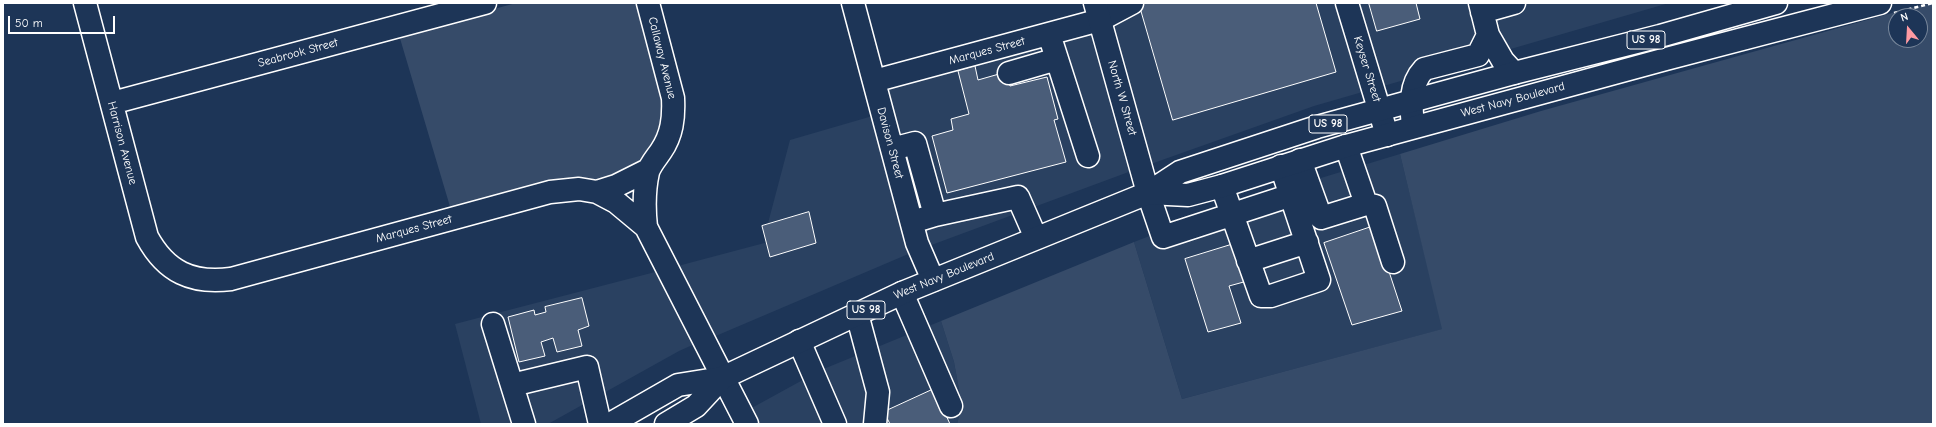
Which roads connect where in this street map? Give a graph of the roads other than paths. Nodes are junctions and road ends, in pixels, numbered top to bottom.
1 (85, 3) edge
2 (485, 3) edge
3 (648, 3) edge
4 (853, 3) edge
5 (1132, 3) edge
6 (1347, 3) edge
7 (1514, 3) edge
8 (1776, 3) edge
9 (1880, 3) edge
10 (1481, 7) edge
11 (1097, 12) edge
12 (1050, 34) junction
13 (1488, 35) junction
14 (1057, 59) junction
15 (1009, 73) dead end
16 (1514, 73) junction
17 (874, 81) junction
18 (1411, 101) junction
19 (112, 103) junction
20 (1379, 109) junction
21 (1413, 127) junction
22 (1387, 135) junction
23 (1346, 146) junction
24 (892, 149) junction
25 (1088, 156) dead end
26 (1290, 163) junction
27 (648, 170) junction
28 (1222, 186) junction
29 (597, 192) junction
30 (1301, 192) junction
31 (1148, 193) junction
32 (1366, 204) junction
33 (1231, 214) junction
34 (935, 215) junction
35 (912, 222) junction
36 (646, 227) junction
37 (1310, 229) junction
38 (1036, 238) junction
39 (1248, 261) junction
40 (1393, 262) dead end
41 (178, 272) joint
42 (933, 280) junction
43 (902, 293) junction
44 (857, 314) junction
45 (493, 324) dead end
46 (799, 341) junction
47 (722, 378) junction
48 (512, 385) junction
49 (951, 406) dead end
50 (524, 424) edge
51 (600, 424) edge
52 (610, 424) edge
53 (666, 424) edge
54 (747, 424) edge
55 (835, 424) edge
56 (875, 424) edge

1 - 19 street, Harrison Avenue
2 - 19 street, Seabrook Street
3 - 27 street, Callaway Avenue
4 - 17 street, Davison Street
5 - 11 street, Marques Street
6 - 20 street, Keyser Street
7 - 10 street
8 - 16 street, West Navy Boulevard / US 98
9 - 21 street, West Navy Boulevard / US 98
10 - 13 street
11 - 12 street, Marques Street
11 - 31 street, North W Street
12 - 14 street
12 - 17 street, Marques Street
13 - 16 street
13 - 18 street
14 - 15 street
14 - 25 street
16 - 18 street, West Navy Boulevard / US 98
17 - 24 street, Davison Street
18 - 20 street, West Navy Boulevard / US 98
18 - 21 street
19 - 41 street, Harrison Avenue
20 - 22 street, Keyser Street
20 - 31 street, West Navy Boulevard / US 98
21 - 22 street, West Navy Boulevard / US 98
22 - 23 street, West Navy Boulevard / US 98
23 - 26 street, West Navy Boulevard / US 98
23 - 32 street
24 - 34 street
24 - 35 street, Davison Street
26 - 28 street, West Navy Boulevard / US 98
26 - 30 street
27 - 29 street, Marques Street
27 - 36 street, Callaway Avenue
28 - 31 street, West Navy Boulevard / US 98
28 - 33 street
29 - 36 street, Callaway Avenue
29 - 41 street, Marques Street
30 - 33 street
30 - 37 street
31 - 33 street, North W Street
31 - 38 street, West Navy Boulevard / US 98
32 - 37 street
32 - 40 street
33 - 39 street
34 - 35 street
34 - 38 street
35 - 42 street, Davison Street
36 - 47 street, Callaway Avenue
37 - 39 street
37 - 39 street
38 - 42 street, West Navy Boulevard / US 98
42 - 43 street, West Navy Boulevard / US 98
43 - 44 street, West Navy Boulevard / US 98
43 - 49 street
44 - 46 street, West Navy Boulevard / US 98
44 - 56 street
45 - 48 street
46 - 47 street, West Navy Boulevard / US 98
46 - 55 street
47 - 52 street, West Navy Boulevard / US 98
47 - 53 street, West Navy Boulevard / US 98
47 - 54 street, Callaway Avenue
48 - 50 street
48 - 51 street

